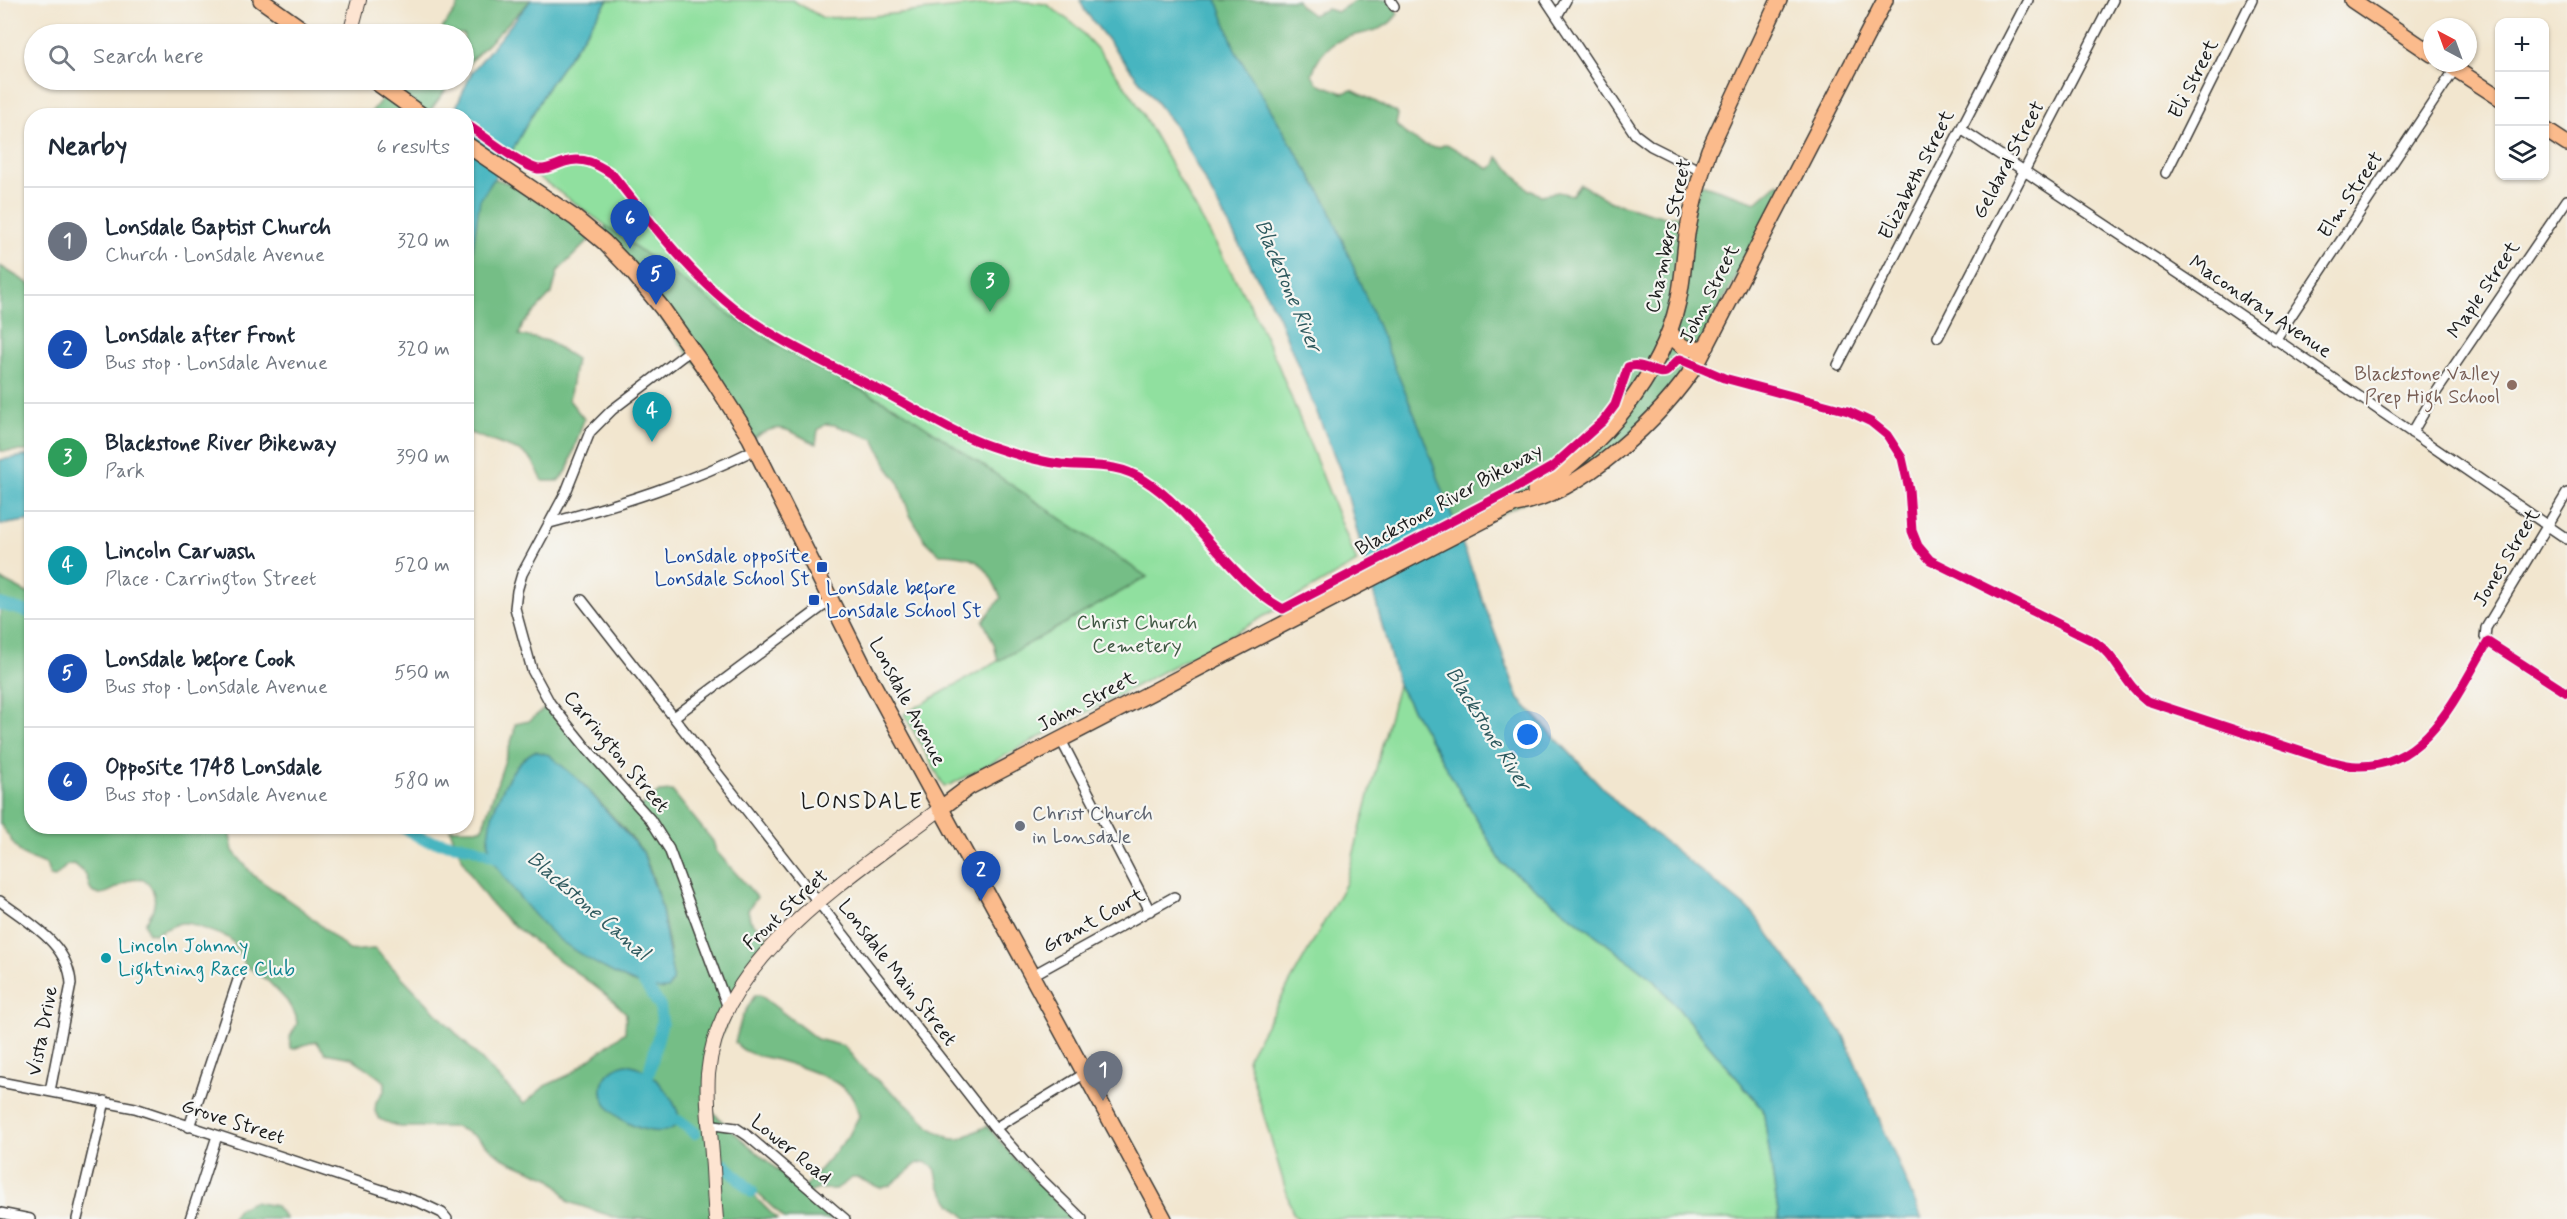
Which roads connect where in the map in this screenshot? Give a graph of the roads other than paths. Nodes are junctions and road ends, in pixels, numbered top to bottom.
1 (261, 0) edge
2 (359, 0) edge
3 (1546, 0) edge
4 (1566, 0) edge
5 (1779, 0) edge
6 (1885, 0) edge
7 (2028, 0) edge
8 (2113, 0) edge
9 (2252, 0) edge
10 (2352, 0) edge
11 (1557, 16) junction
12 (295, 24) edge
13 (353, 24) edge
14 (2423, 48) edge
15 (2446, 72) edge
16 (2459, 72) edge
17 (387, 90) edge
18 (2495, 95) edge
19 (413, 108) edge
20 (1961, 129) junction
21 (2549, 132) edge
22 (2567, 144) edge
23 (474, 149) edge
24 (1701, 171) junction
25 (2023, 171) junction
26 (2166, 173) dead end
27 (2567, 200) edge
28 (1670, 331) junction
29 (1938, 337) dead end
30 (2275, 340) junction
31 (1707, 346) junction
32 (692, 349) junction
33 (1838, 365) dead end
34 (1616, 420) junction
35 (2412, 432) junction
36 (1624, 444) junction
37 (756, 449) junction
38 (2567, 493) edge
39 (1515, 504) junction
40 (550, 523) junction
41 (2548, 526) junction
42 (2567, 539) edge
43 (582, 600) dead end
44 (830, 601) junction
45 (2567, 693) edge
46 (674, 717) junction
47 (1061, 740) junction
48 (940, 809) junction
49 (1174, 897) dead end
50 (0, 901) edge
51 (819, 903) junction
52 (1150, 910) junction
53 (1031, 976) junction
54 (239, 977) dead end
55 (728, 1008) junction
56 (1084, 1074) junction
57 (0, 1082) edge
58 (50, 1091) junction
59 (105, 1101) junction
60 (707, 1124) junction
61 (189, 1127) junction
62 (995, 1128) junction
63 (217, 1136) junction
64 (0, 1213) edge
65 (442, 1217) edge
66 (30, 1219) edge
67 (77, 1219) edge
68 (190, 1219) edge
69 (716, 1219) edge
70 (845, 1219) edge
71 (1082, 1219) edge
72 (1164, 1219) edge

1 - 12 main road
2 - 13 main road
3 - 11 street
4 - 11 street
5 - 24 main road, Chambers Street
6 - 31 main road, John Street
7 - 20 street, Elizabeth Street
8 - 25 street, Geldard Street
9 - 26 street, Eli Street
10 - 14 main road
11 - 24 street
15 - 30 street, Elm Street
16 - 18 main road
17 - 19 main road
20 - 25 street, Macondray Avenue
20 - 33 street, Elizabeth Street
21 - 22 main road
23 - 32 main road, Lonsdale Avenue
24 - 28 main road, Chambers Street
25 - 29 street, Geldard Street
25 - 30 street, Macondray Avenue
27 - 35 street, Maple Street
28 - 31 main road
28 - 34 main road, Chambers Street
30 - 35 street, Macondray Avenue
31 - 36 main road, John Street
32 - 37 main road, Lonsdale Avenue
32 - 40 street, Carrington Street
34 - 36 main road
34 - 39 main road, Chambers Street
35 - 41 street, Macondray Avenue
36 - 39 main road, John Street
37 - 40 street
37 - 44 main road, Lonsdale Avenue
38 - 41 street, Jones Street
39 - 47 main road, John Street
40 - 55 street, Carrington Street
41 - 42 street, Macondray Avenue
41 - 45 street, Jones Street
43 - 46 street, Lonsdale Main Street
44 - 46 street
44 - 48 main road, Lonsdale Avenue
46 - 51 street, Lonsdale Main Street
47 - 48 main road, John Street
47 - 52 street
48 - 51 main road, Front Street
48 - 53 main road, Lonsdale Avenue
49 - 52 street, Grant Court
50 - 58 street, Vista Drive
51 - 55 main road, Front Street
51 - 62 street, Lonsdale Main Street
52 - 53 street, Grant Court
53 - 56 main road, Lonsdale Avenue
54 - 61 street
55 - 60 main road, Front Street
56 - 62 street
56 - 72 main road, Lonsdale Avenue
57 - 58 street, Grove Street
58 - 59 street, Grove Street
59 - 61 street, Grove Street
59 - 67 street
60 - 69 main road, Front Street
60 - 70 street, Lower Road
61 - 63 street, Grove Street
62 - 71 street, Lonsdale Main Street
63 - 65 street, Grove Street
63 - 68 street
64 - 66 street

